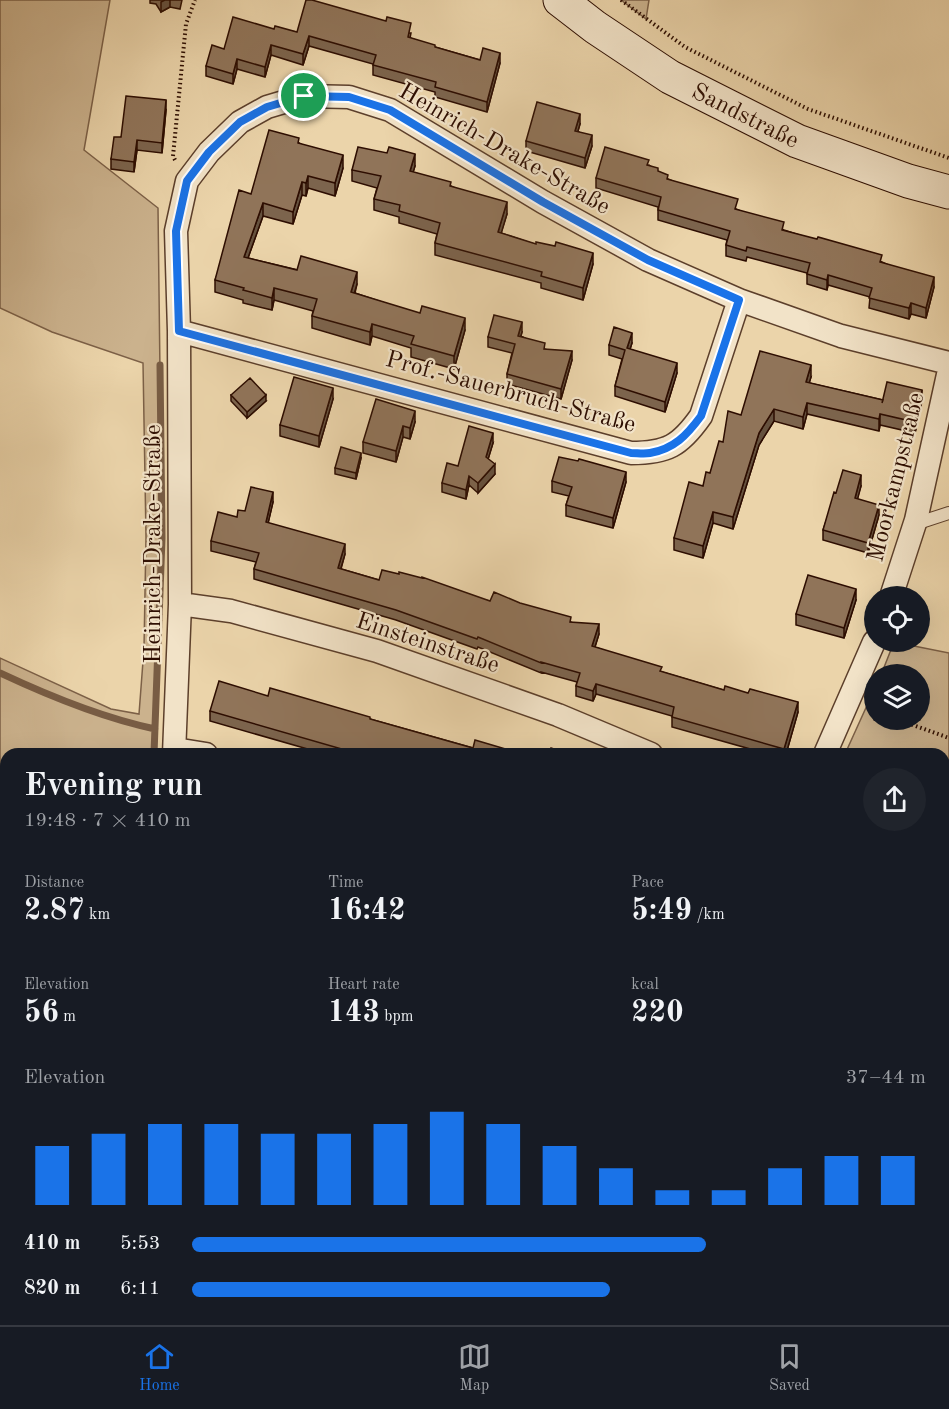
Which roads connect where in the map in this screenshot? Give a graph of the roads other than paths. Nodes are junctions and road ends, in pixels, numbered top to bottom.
1 (560, 0) edge
2 (949, 192) edge
3 (739, 300) junction
4 (179, 331) junction
5 (949, 363) edge
6 (949, 370) edge
7 (949, 513) edge
8 (915, 524) junction
9 (895, 586) edge
10 (180, 604) junction
11 (870, 652) edge
12 (175, 748) edge
13 (637, 748) edge
14 (828, 748) edge

1 - 2 main road, Sandstraße
3 - 4 street, Prof.-Sauerbruch-Straße
3 - 4 street, Heinrich-Drake-Straße
3 - 5 street, Heinrich-Drake-Straße
4 - 10 street, Heinrich-Drake-Straße
6 - 8 street, Moorkampstraße
7 - 8 lane
8 - 9 street, Moorkampstraße
10 - 12 street, Heinrich-Drake-Straße
10 - 13 street, Einsteinstraße
11 - 14 street

